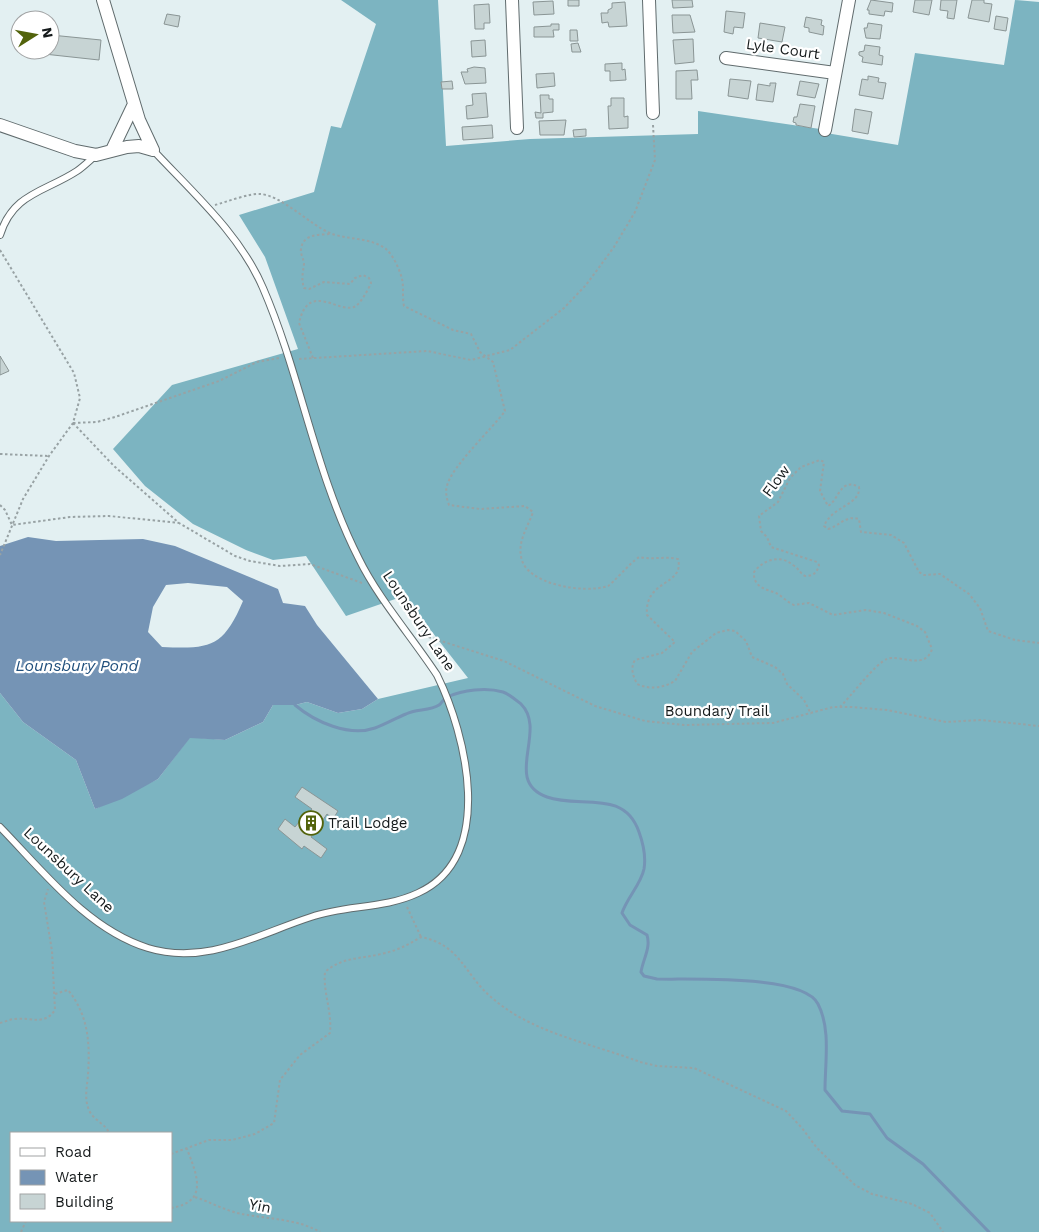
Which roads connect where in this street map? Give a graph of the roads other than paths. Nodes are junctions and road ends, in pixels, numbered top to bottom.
1 (103, 0) edge
2 (512, 0) edge
3 (648, 0) edge
4 (849, 0) edge
5 (726, 58) dead end
6 (835, 73) junction
7 (134, 104) junction
8 (653, 113) road end
9 (0, 124) edge
10 (517, 128) dead end
11 (825, 130) dead end
12 (112, 150) junction
13 (153, 150) junction
14 (96, 155) junction
15 (0, 235) edge
16 (0, 827) edge

1 - 7 street
2 - 10 street
3 - 8 street
4 - 6 street
5 - 6 street, Lyle Court
6 - 11 street
7 - 12 street
7 - 13 street
9 - 14 street
12 - 13 street
12 - 14 street
13 - 16 lane, Lounsbury Lane
14 - 15 lane

